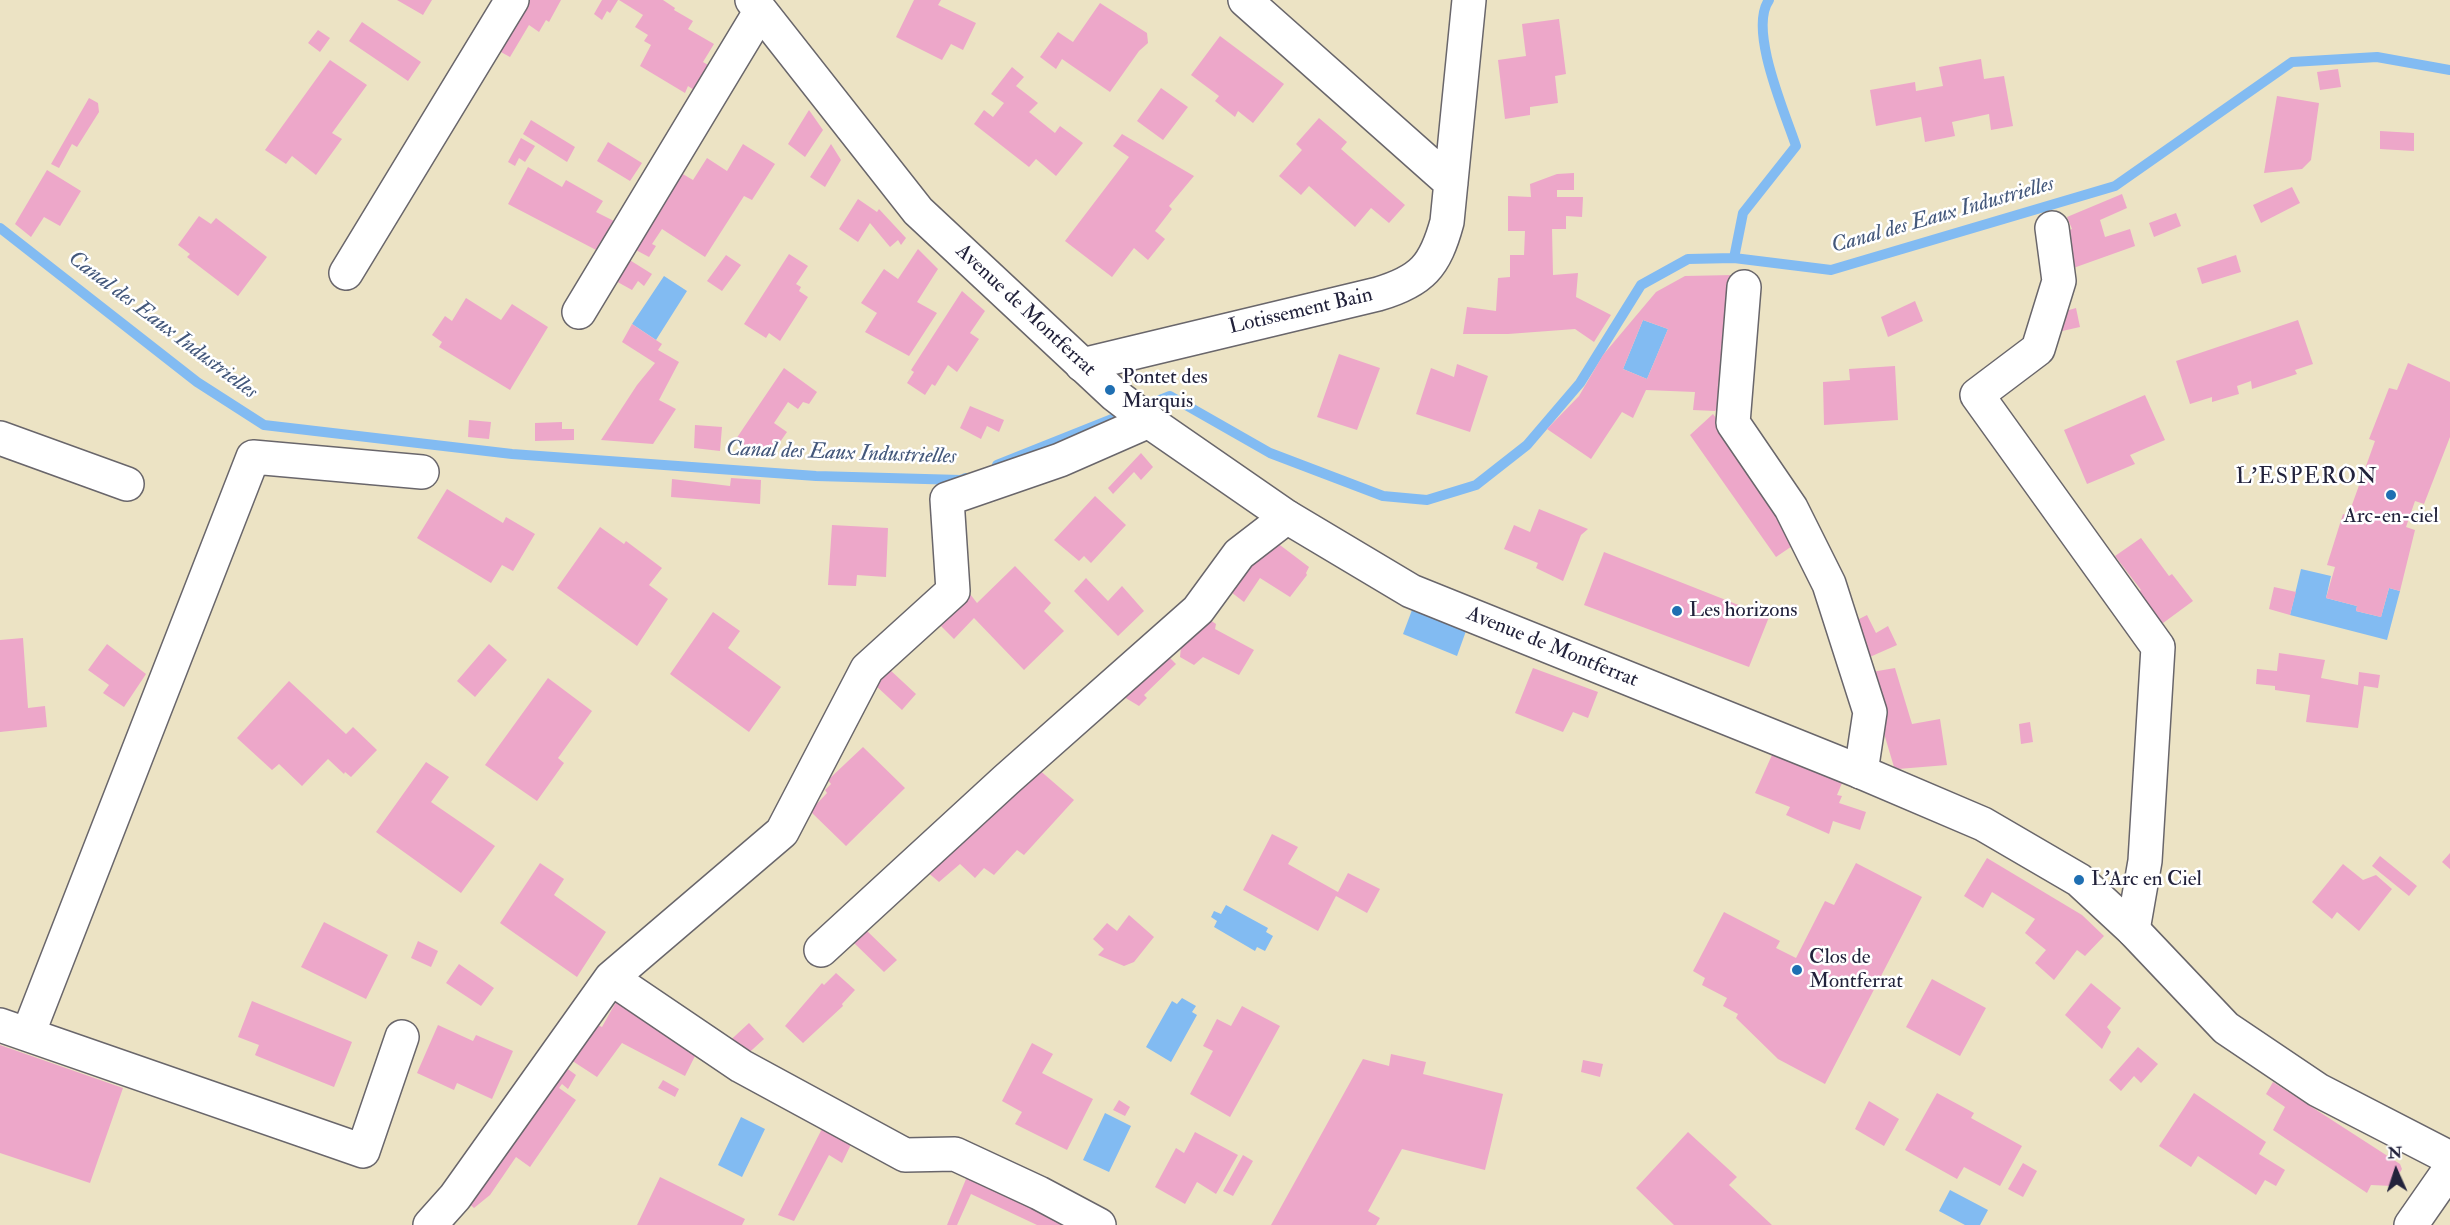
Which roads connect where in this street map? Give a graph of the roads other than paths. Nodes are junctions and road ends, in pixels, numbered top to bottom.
1 (512, 0) edge
2 (1245, 0) edge
3 (1469, 0) edge
4 (756, 6) edge
5 (1451, 183) junction
6 (2052, 228) dead end
7 (346, 273) dead end
8 (1744, 287) dead end
9 (579, 312) dead end
10 (1083, 365) junction
11 (1148, 420) junction
12 (0, 438) edge
13 (422, 472) dead end
14 (127, 484) dead end
15 (1287, 517) junction
16 (1861, 772) junction
17 (2133, 930) junction
18 (821, 950) dead end
19 (611, 978) junction
20 (14, 1029) edge
21 (402, 1036) dead end
22 (2450, 1158) edge
23 (2450, 1169) edge
24 (430, 1225) edge
25 (1099, 1225) edge
26 (2411, 1225) edge

1 - 7 street
2 - 5 street
3 - 5 street, Lotissement Bain
4 - 9 street
4 - 10 street, Avenue de Montferrat
5 - 10 street, Lotissement Bain
6 - 17 street
8 - 16 street
10 - 11 street, Avenue de Montferrat
11 - 15 street, Avenue de Montferrat
11 - 19 street
12 - 14 street
13 - 20 street
15 - 16 street, Avenue de Montferrat
15 - 18 street
16 - 17 street, Avenue de Montferrat
17 - 22 street, Avenue de Montferrat
19 - 24 street
19 - 25 street
20 - 21 street
23 - 26 street

